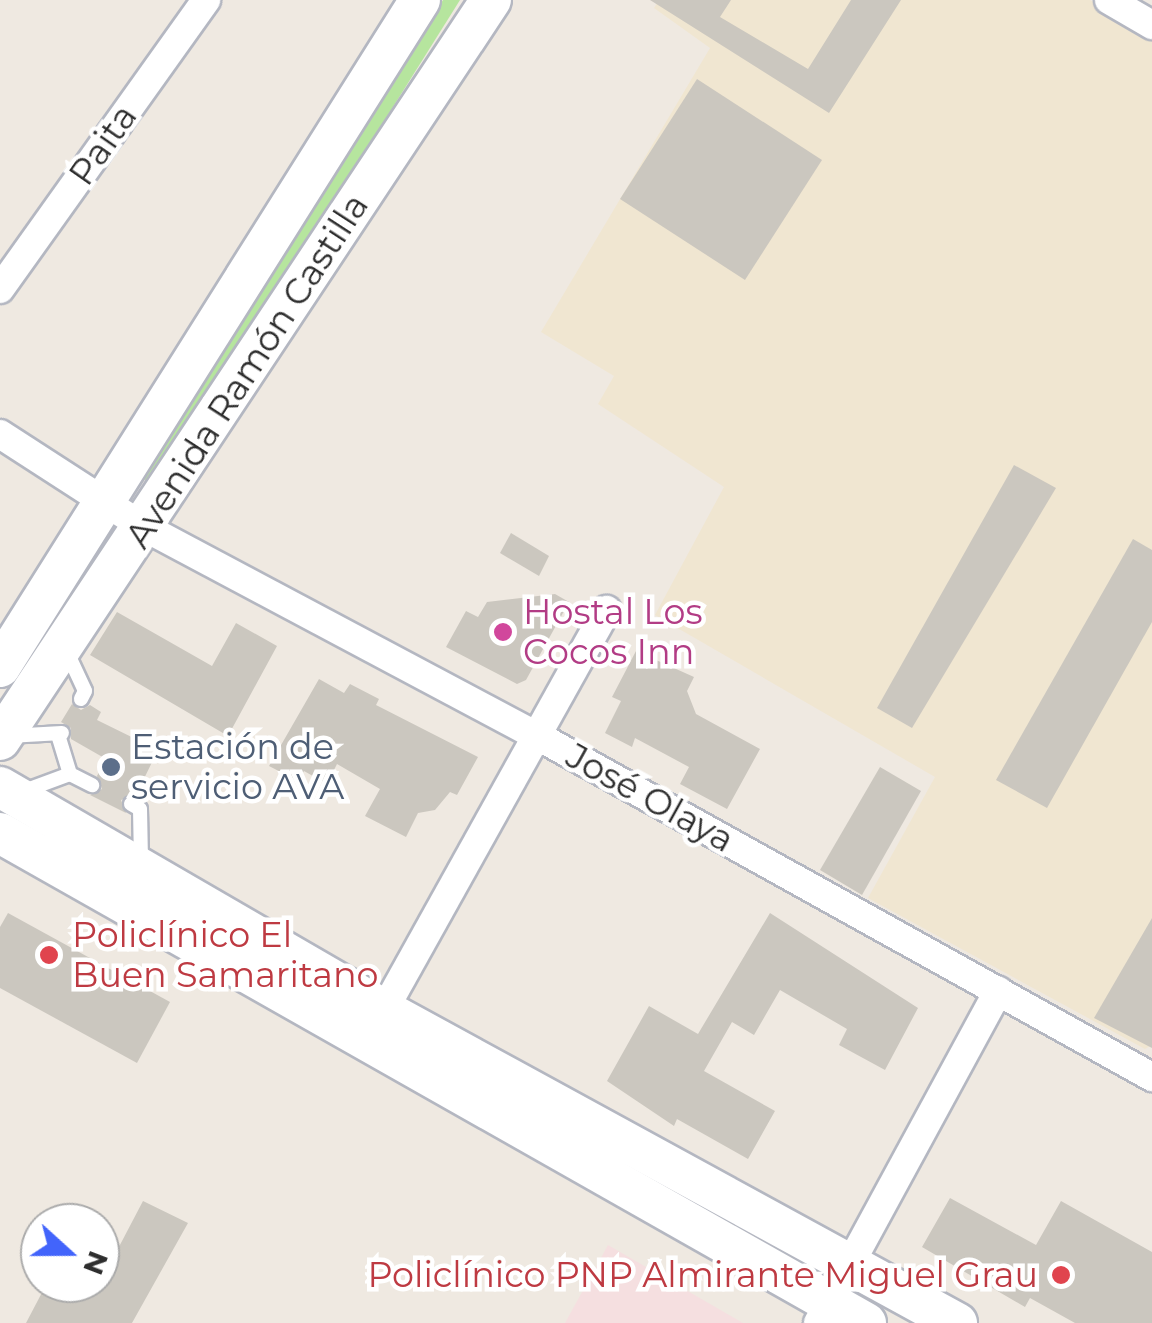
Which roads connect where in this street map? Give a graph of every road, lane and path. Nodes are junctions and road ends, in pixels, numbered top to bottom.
1 (206, 0) edge
2 (420, 0) edge
3 (491, 0) edge
4 (1109, 0) edge
5 (1152, 25) edge
6 (0, 290) edge
7 (0, 434) edge
8 (105, 500) junction
9 (144, 528) junction
10 (607, 610) dead end
11 (64, 646) junction
12 (0, 667) edge
13 (81, 699) dead end
14 (536, 735) junction
15 (1, 738) edge
16 (70, 774) junction
17 (92, 785) dead end
18 (7, 791) edge
19 (131, 804) dead end
20 (0, 833) edge
21 (141, 869) junction
22 (998, 991) junction
23 (384, 1010) junction
24 (1152, 1077) edge
25 (850, 1265) junction
26 (824, 1313) edge
27 (866, 1323) edge
28 (957, 1323) edge

1 - 6 street, Paita
2 - 8 main road, Avenida Ramón Castilla
3 - 9 main road, Avenida Ramón Castilla
4 - 5 street
7 - 8 street, José Olaya
8 - 9 street, José Olaya
8 - 12 main road, Avenida Ramón Castilla
9 - 11 main road, Avenida Ramón Castilla
9 - 14 street, José Olaya
10 - 14 street
11 - 13 lane
11 - 15 main road, Avenida Ramón Castilla
14 - 22 street, José Olaya
14 - 23 street
15 - 16 lane
16 - 17 lane
16 - 18 lane
18 - 21 main road
19 - 21 lane
20 - 26 main road
21 - 23 main road
22 - 24 street, José Olaya
22 - 25 street
23 - 25 main road
25 - 26 street
25 - 28 main road
26 - 27 main road

